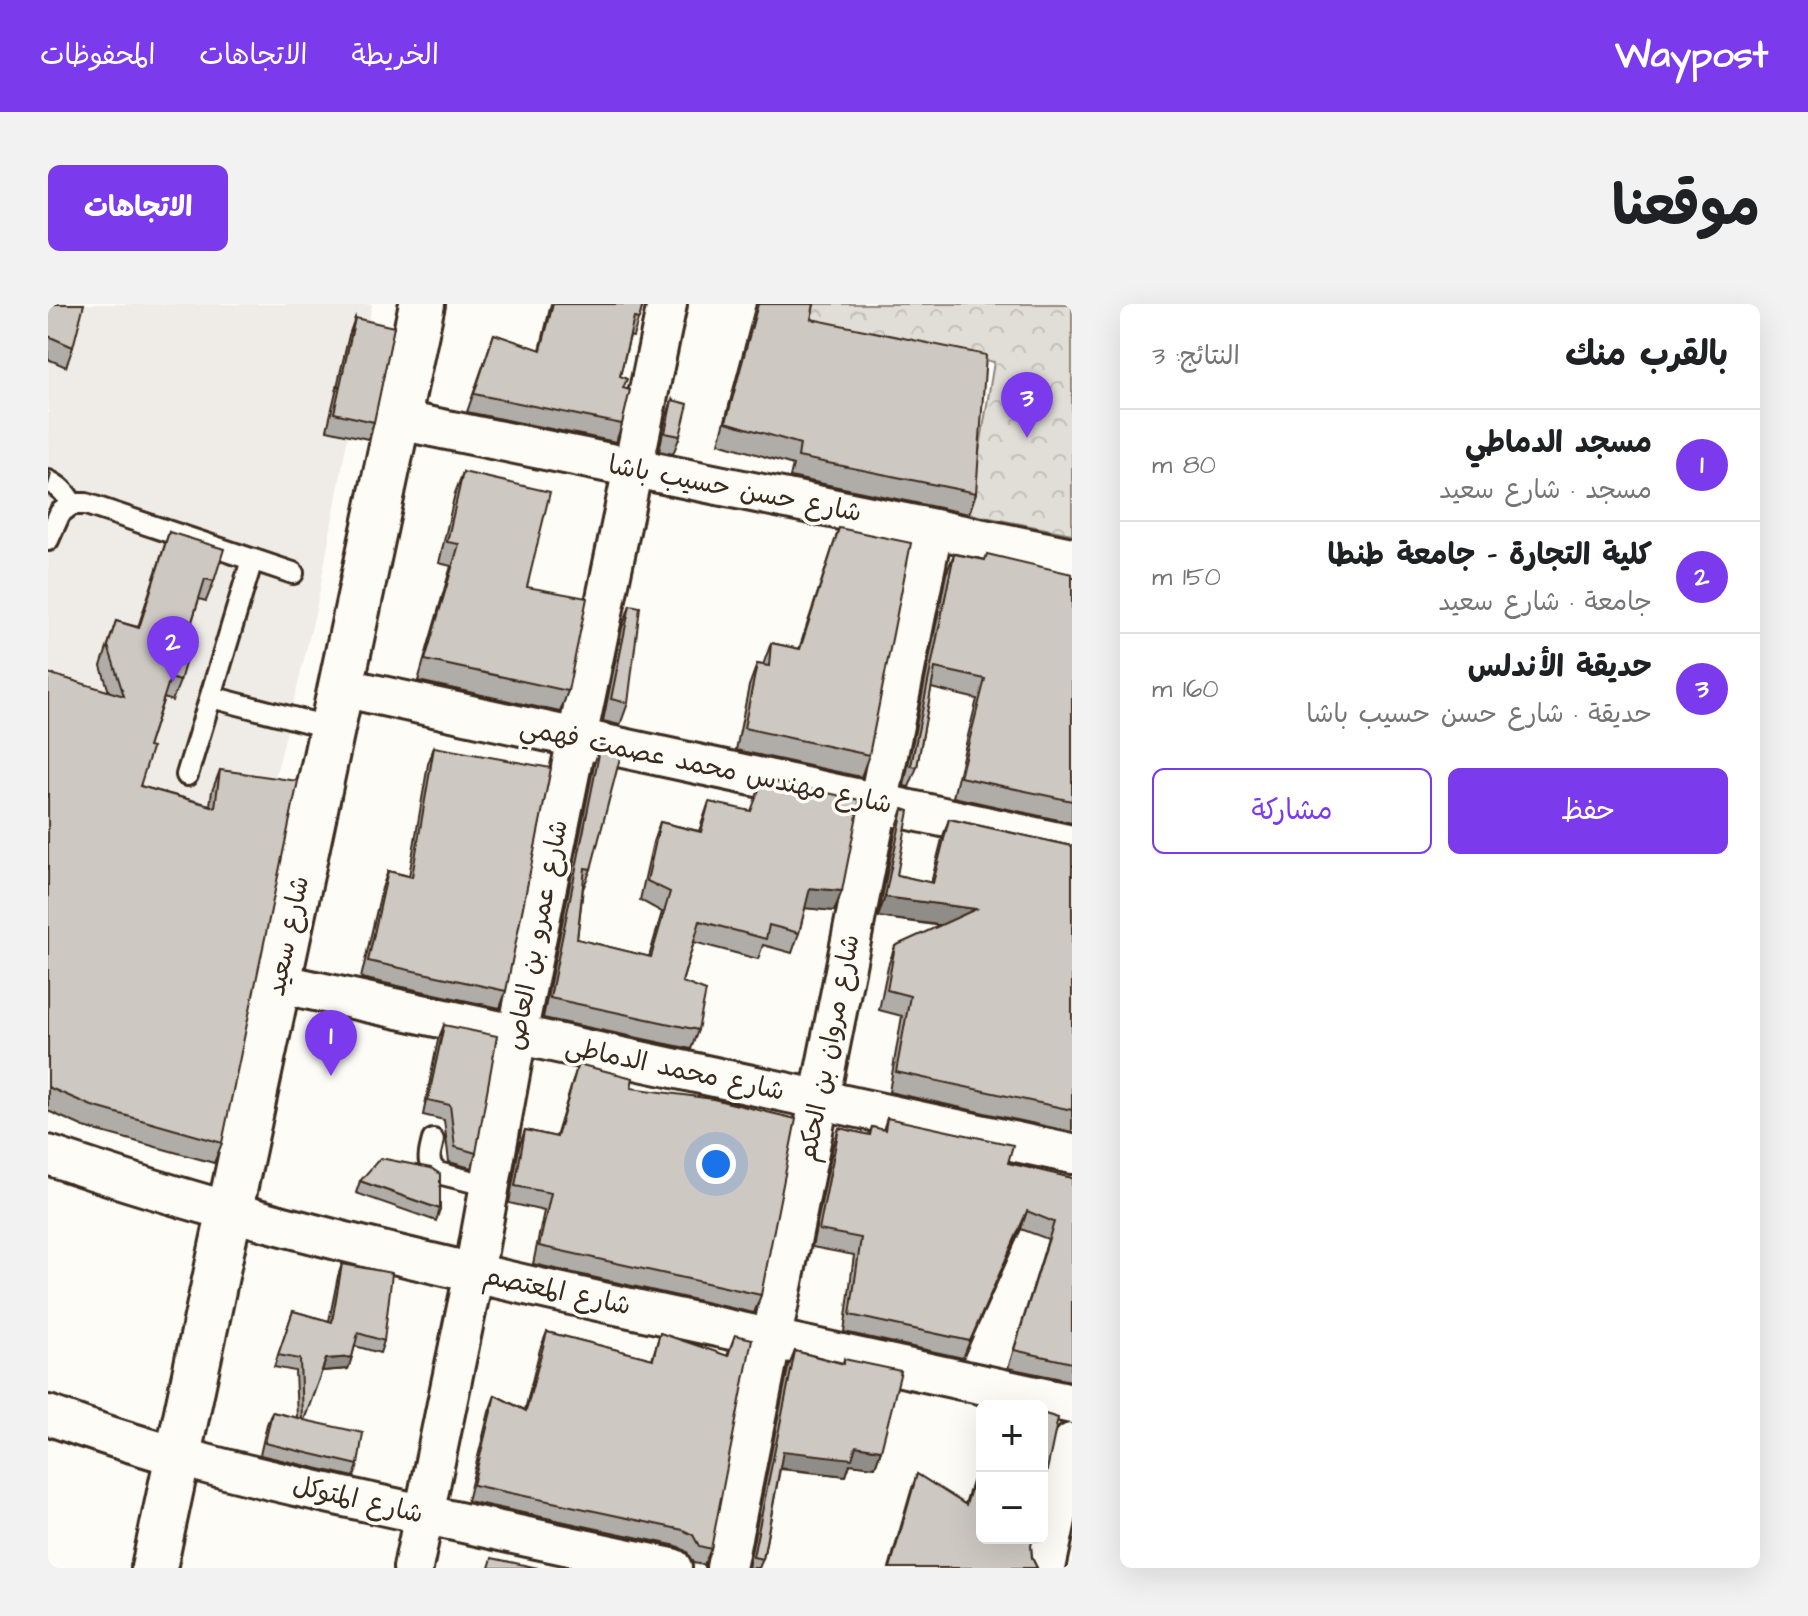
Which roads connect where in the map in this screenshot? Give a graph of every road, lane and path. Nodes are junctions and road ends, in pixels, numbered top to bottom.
1 (422, 304) edge
2 (667, 304) edge
3 (398, 420) junction
4 (633, 468) junction
5 (48, 481) edge
6 (72, 504) junction
7 (933, 529) junction
8 (48, 540) edge
9 (1072, 557) edge
10 (252, 560) junction
11 (293, 573) dead end
12 (211, 697) junction
13 (337, 708) junction
14 (577, 738) junction
15 (187, 775) dead end
16 (878, 803) junction
17 (1072, 845) edge
18 (278, 983) junction
19 (517, 1035) junction
20 (819, 1099) junction
21 (433, 1140) dead end
22 (1072, 1154) edge
23 (48, 1155) edge
24 (490, 1186) junction
25 (230, 1211) junction
26 (474, 1273) junction
27 (771, 1339) junction
28 (1072, 1404) edge
29 (48, 1415) edge
30 (1072, 1443) edge
31 (179, 1457) junction
32 (424, 1515) junction
33 (154, 1568) edge
34 (413, 1568) edge
35 (672, 1568) edge
36 (726, 1568) edge
37 (1046, 1568) edge

1 - 3 street, شارع سعيد
2 - 4 street, شارع عمرو بن العاص
3 - 4 street, شارع حسن حسيب باشا
3 - 13 street, شارع سعيد
4 - 7 street, شارع حسن حسيب باشا
4 - 14 street, شارع عمرو بن العاص
5 - 6 lane
6 - 8 lane
6 - 10 lane
7 - 9 street, شارع حسن حسيب باشا
7 - 16 street, شارع مروان بن الحكم
10 - 11 lane
10 - 12 lane
12 - 13 lane
12 - 15 lane
13 - 14 street, شارع مهندس محمد عصمت فهمي
13 - 18 street, شارع سعيد
14 - 16 street, شارع مهندس محمد عصمت فهمي
14 - 19 street, شارع عمرو بن العاص
16 - 17 street, شارع مهندس محمد عصمت فهمي
16 - 20 street, شارع مروان بن الحكم
18 - 19 street, شارع محمد الدماطى
18 - 25 street, شارع سعيد
19 - 20 street, شارع محمد الدماطى
19 - 24 street, شارع عمرو بن العاص
20 - 22 street, شارع محمد الدماطى
20 - 27 street, شارع مروان بن الحكم
21 - 24 lane
23 - 25 street, شارع المعتصم
24 - 26 street, شارع عمرو بن العاص
25 - 26 street, شارع المعتصم
25 - 31 street, شارع سعيد
26 - 27 street, شارع المعتصم
26 - 32 street, شارع عمرو بن العاص
27 - 28 street, شارع المعتصم
27 - 36 street, شارع مروان بن الحكم
29 - 31 street, شارع المتوكل
30 - 37 street
31 - 32 street, شارع المتوكل
31 - 33 street, شارع سعيد
32 - 34 street, شارع عمرو بن العاص
32 - 35 street, شارع المتوكل

